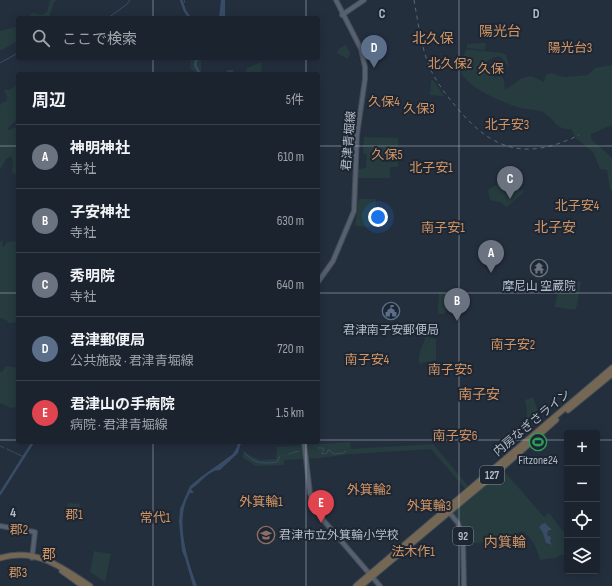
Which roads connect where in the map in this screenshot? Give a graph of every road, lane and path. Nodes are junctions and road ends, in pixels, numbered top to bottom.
1 (335, 0) edge
2 (364, 0) edge
3 (342, 14) junction
4 (320, 277) edge
5 (612, 368) edge
6 (612, 374) edge
7 (305, 444) edge
8 (448, 510) junction
9 (0, 526) edge
10 (32, 557) junction
11 (0, 559) edge
12 (370, 575) junction
13 (83, 586) edge
14 (90, 586) edge
15 (356, 586) edge
16 (361, 586) edge
17 (380, 586) edge
18 (464, 586) edge

1 - 3 main road, 君津青堀線
2 - 3 main road
3 - 4 main road, 君津青堀線
5 - 8 highway, 内房なぎさライン / 127
6 - 8 highway, 内房なぎさライン / 127
7 - 12 main road
8 - 12 highway, 内房なぎさライン / 127
8 - 18 main road, 92
9 - 10 main road
10 - 11 highway
10 - 13 highway
10 - 14 highway
12 - 15 highway, 内房なぎさライン / 127
12 - 16 highway, 内房なぎさライン / 127
12 - 17 main road

